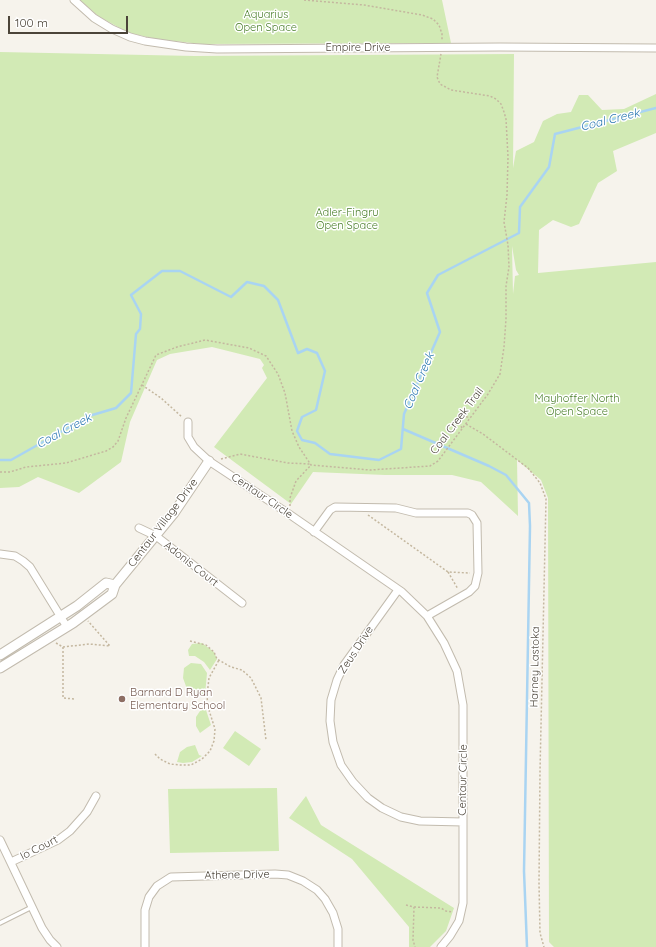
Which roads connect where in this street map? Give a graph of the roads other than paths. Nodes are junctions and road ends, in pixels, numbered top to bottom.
1 (74, 0) edge
2 (656, 48) edge
3 (188, 422) road end
4 (209, 461) junction
5 (139, 528) dead end
6 (314, 532) junction
7 (156, 536) junction
8 (0, 554) edge
9 (115, 584) junction
10 (398, 590) junction
11 (242, 603) dead end
12 (427, 616) junction
13 (60, 617) junction
14 (67, 627) junction
15 (0, 655) edge
16 (0, 668) edge
17 (96, 796) dead end
18 (463, 822) junction
19 (0, 840) edge
20 (11, 862) junction
21 (32, 907) junction
22 (0, 923) edge
23 (57, 947) edge
24 (145, 947) edge
25 (338, 947) edge
26 (441, 947) edge

1 - 2 street, Empire Drive
3 - 4 street, Centaur Circle
4 - 6 street, Centaur Circle
4 - 7 street, Centaur Village Drive
5 - 7 street, Adonis Court
6 - 10 street, Centaur Circle
6 - 12 street
7 - 9 street, Centaur Village Drive
7 - 11 street, Adonis Court
8 - 13 street
9 - 13 street
9 - 14 street, Centaur Village Drive
10 - 12 street, Centaur Circle
10 - 18 street, Zeus Drive
12 - 18 street, Centaur Circle
13 - 14 street
13 - 15 street
14 - 16 street, Centaur Village Drive
17 - 20 street, Io Court
18 - 26 street, Centaur Circle
19 - 20 street
20 - 21 street
21 - 22 lane
21 - 23 street
24 - 25 street, Athene Drive

